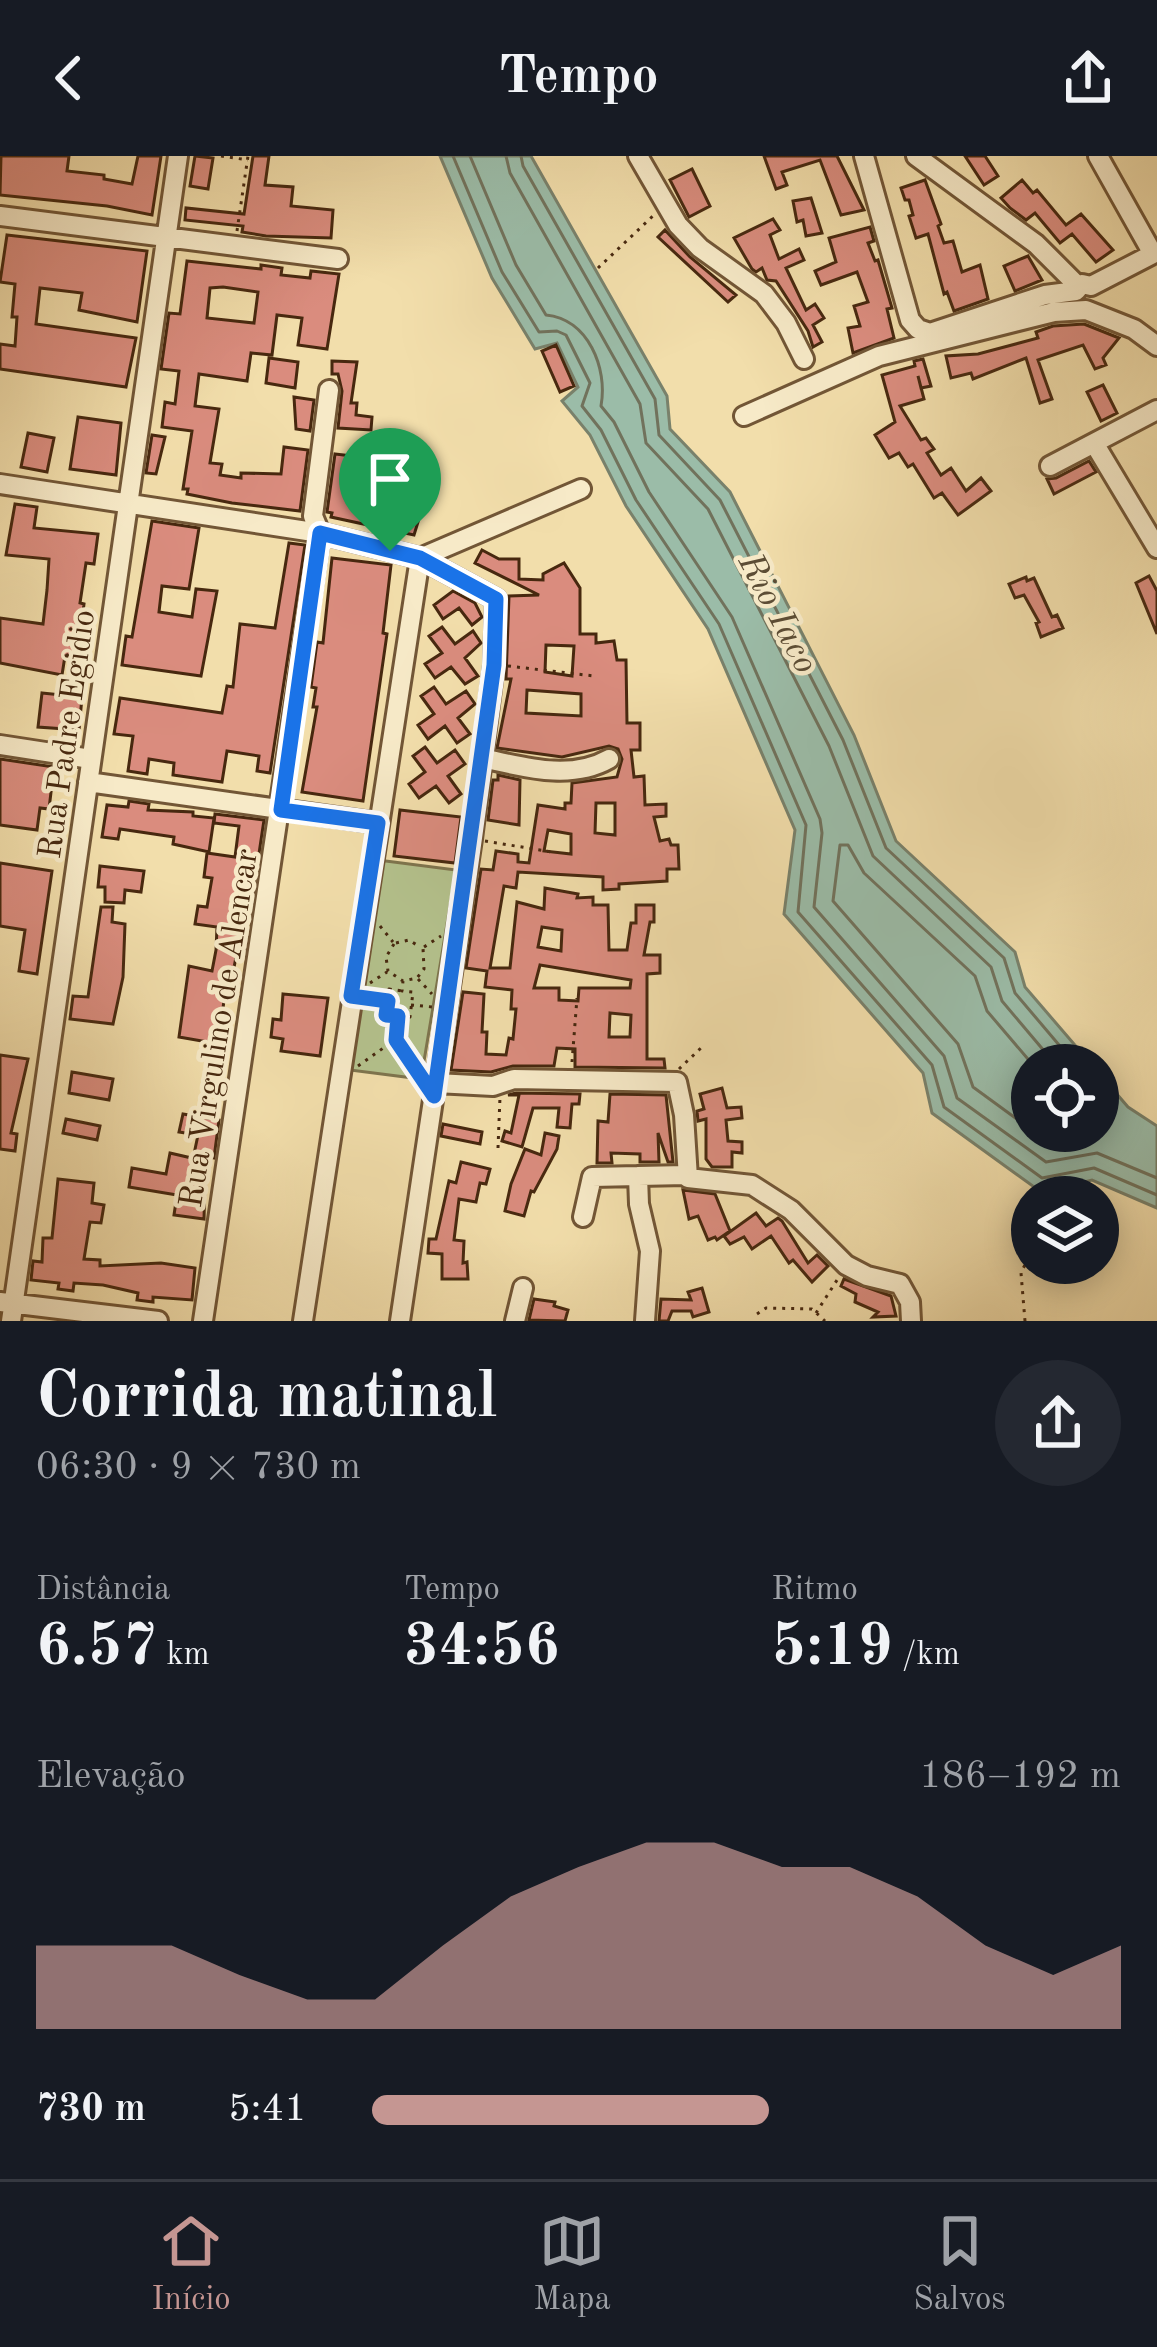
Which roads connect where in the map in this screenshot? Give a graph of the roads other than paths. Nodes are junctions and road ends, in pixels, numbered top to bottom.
1 (178, 156) edge
2 (916, 156) edge
3 (1098, 156) edge
4 (640, 157) edge
5 (872, 158) edge
6 (0, 216) edge
7 (164, 237) junction
8 (1155, 253) edge
9 (338, 259) dead end
10 (1083, 295) junction
11 (1157, 346) edge
12 (804, 359) dead end
13 (329, 390) dead end
14 (1157, 410) edge
15 (744, 416) dead end
16 (1094, 443) junction
17 (1050, 466) dead end
18 (0, 484) edge
19 (581, 489) dead end
20 (128, 504) junction
21 (320, 533) junction
22 (1157, 548) edge
23 (420, 558) junction
24 (0, 745) edge
25 (482, 758) junction
26 (91, 759) junction
27 (609, 759) dead end
28 (88, 782) junction
29 (281, 810) junction
30 (378, 823) junction
31 (435, 1089) junction
32 (686, 1174) junction
33 (638, 1176) junction
34 (583, 1217) dead end
35 (523, 1288) dead end
36 (8, 1309) edge
37 (158, 1321) edge
38 (203, 1321) edge
39 (302, 1321) edge
40 (400, 1321) edge
41 (515, 1321) edge
42 (645, 1321) edge
43 (911, 1321) edge

1 - 7 street, Rua Padre Egidio
2 - 10 street
3 - 8 street
4 - 12 street
5 - 10 street
6 - 7 street
7 - 9 street
7 - 20 street, Rua Padre Egidio
8 - 10 street
10 - 11 street
10 - 15 street
13 - 21 street, Rua Virgulino de Alencar
14 - 16 street
16 - 17 street
16 - 22 street
18 - 20 street
19 - 23 street
20 - 21 street
20 - 26 street, Rua Padre Egidio
21 - 23 street
21 - 29 street, Rua Virgulino de Alencar
23 - 25 street
23 - 30 street
24 - 26 street
25 - 27 street
25 - 31 street
26 - 28 street, Rua Padre Egidio
28 - 29 street
28 - 36 street, Rua Padre Egidio
29 - 30 street
29 - 38 street, Rua Virgulino de Alencar
30 - 39 street
31 - 32 street
31 - 40 street
32 - 33 street
32 - 43 street
33 - 34 street
33 - 42 street
35 - 41 street
36 - 37 street

